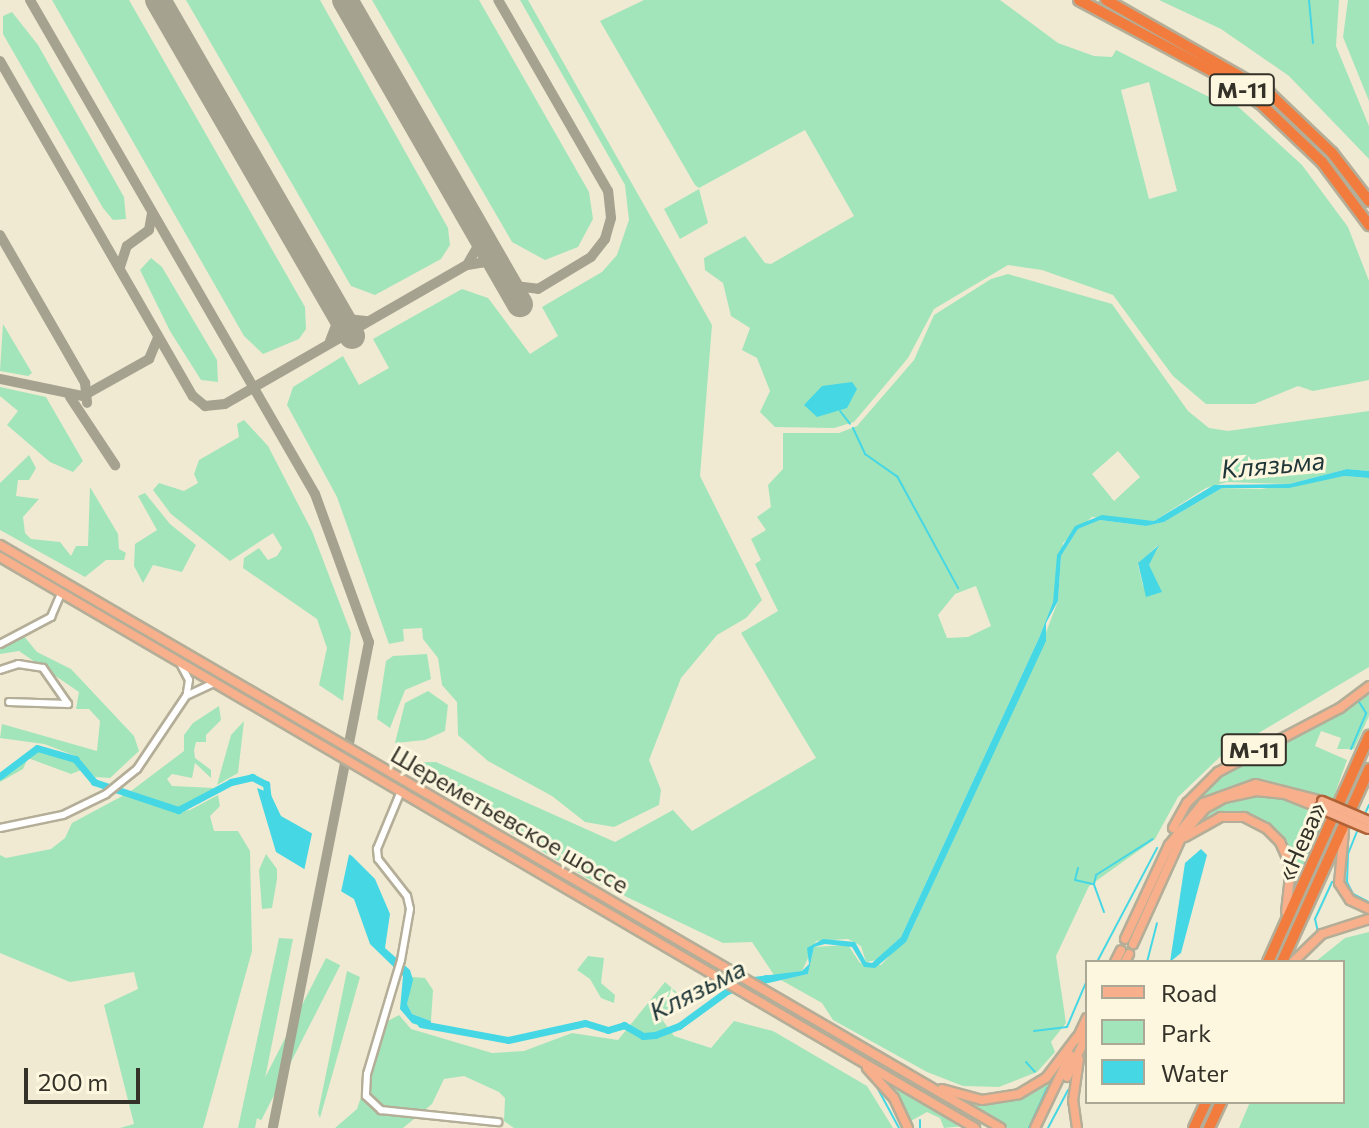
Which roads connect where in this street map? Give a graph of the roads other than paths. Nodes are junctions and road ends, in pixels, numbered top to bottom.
1 (1079, 0) edge
2 (1106, 0) edge
3 (1369, 201) edge
4 (1369, 225) edge
5 (0, 545) edge
6 (0, 557) edge
7 (61, 593) junction
8 (0, 644) edge
9 (181, 665) junction
10 (0, 670) edge
11 (212, 684) junction
12 (1369, 686) edge
13 (186, 696) junction
14 (9, 702) dead end
15 (1369, 736) edge
16 (1369, 769) edge
17 (401, 791) junction
18 (467, 816) junction
19 (1346, 822) junction
20 (462, 827) junction
21 (1369, 827) edge
22 (0, 828) edge
23 (1173, 845) junction
24 (1369, 909) edge
25 (1369, 919) edge
26 (1280, 934) junction
27 (1129, 942) dead end
28 (1269, 960) edge
29 (1283, 960) edge
30 (1295, 960) edge
31 (1082, 1036) edge
32 (1081, 1046) junction
33 (855, 1056) junction
34 (914, 1076) junction
35 (1205, 1104) edge
36 (1220, 1104) edge
37 (498, 1122) dead end
38 (908, 1128) edge
39 (975, 1128) edge
40 (1001, 1128) edge
41 (1035, 1128) edge
42 (1042, 1128) edge
43 (1077, 1128) edge
44 (1194, 1128) edge
45 (1209, 1128) edge

1 - 4 highway, М-11
2 - 3 highway, М-11
5 - 18 main road, Шереметьевское шоссе
6 - 7 main road, Шереметьевское шоссе
7 - 8 street
7 - 9 main road, Шереметьевское шоссе
9 - 11 main road, Шереметьевское шоссе
9 - 13 street
10 - 14 street
11 - 13 street
11 - 17 main road, Шереметьевское шоссе
12 - 23 main road, М-11
13 - 22 street
15 - 26 highway, «Нева» / М-11
16 - 19 highway, «Нева»
17 - 20 main road, Шереметьевское шоссе
17 - 37 street
18 - 20 street
18 - 34 main road, Шереметьевское шоссе
19 - 24 main road
19 - 29 highway, «Нева»
20 - 33 main road, Шереметьевское шоссе
21 - 23 main road, М-11, bridge
23 - 26 main road, М-11
23 - 27 main road, М-11
25 - 30 main road
26 - 28 highway, «Нева» / М-11
31 - 32 main road
31 - 34 main road
31 - 41 main road
32 - 42 main road
32 - 43 main road
33 - 38 main road
33 - 39 main road, Шереметьевское шоссе
34 - 40 main road, Шереметьевское шоссе
35 - 44 highway
36 - 45 highway

